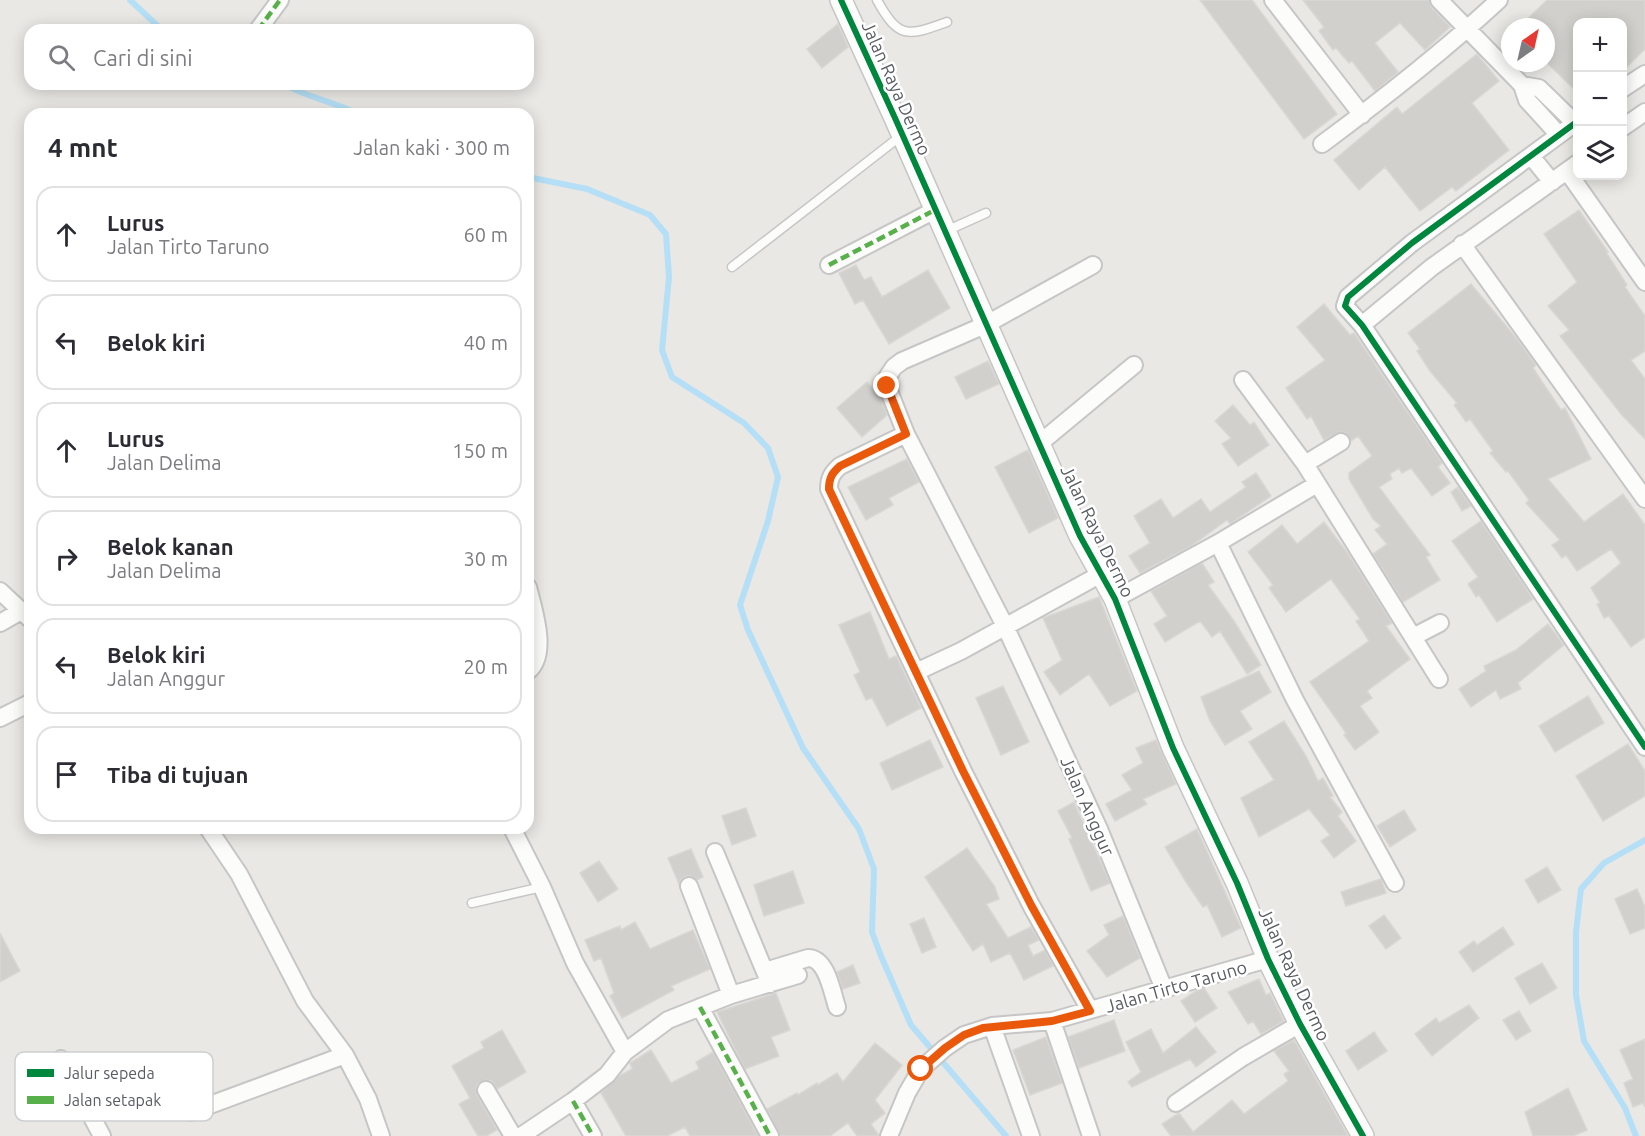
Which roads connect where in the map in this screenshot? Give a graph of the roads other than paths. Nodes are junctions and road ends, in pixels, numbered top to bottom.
1 (280, 0) edge
2 (841, 0) edge
3 (878, 0) edge
4 (1274, 0) edge
5 (1439, 0) edge
6 (1499, 0) edge
7 (947, 22) dead end
8 (262, 24) edge
9 (1467, 30) junction
10 (1645, 74) edge
11 (1522, 85) junction
12 (1627, 86) edge
13 (1645, 112) edge
14 (1362, 115) junction
15 (1573, 119) edge
16 (1573, 124) edge
17 (1626, 126) edge
18 (902, 135) junction
19 (1559, 135) junction
20 (1322, 144) dead end
21 (1531, 156) junction
22 (1572, 167) edge
23 (1552, 182) junction
24 (934, 210) junction
25 (986, 213) dead end
26 (946, 231) junction
27 (1462, 244) junction
28 (829, 265) dead end
29 (1093, 265) dead end
30 (732, 267) dead end
31 (1645, 282) edge
32 (985, 325) junction
33 (1362, 325) junction
34 (1134, 365) dead end
35 (1243, 380) dead end
36 (906, 434) junction
37 (1341, 442) dead end
38 (1040, 443) junction
39 (1305, 464) junction
40 (1317, 484) junction
41 (1645, 499) edge
42 (1218, 543) junction
43 (1101, 574) junction
44 (0, 591) edge
45 (1115, 599) junction
46 (24, 613) edge
47 (534, 615) edge
48 (24, 616) edge
49 (1440, 622) dead end
50 (0, 623) edge
51 (1005, 626) junction
52 (1413, 637) junction
53 (534, 663) edge
54 (916, 672) junction
55 (1439, 679) dead end
56 (24, 706) edge
57 (0, 718) edge
58 (1645, 747) edge
59 (212, 834) edge
60 (515, 834) edge
61 (715, 852) dead end
62 (1395, 883) dead end
63 (689, 886) dead end
64 (543, 887) junction
65 (472, 903) dead end
66 (1268, 959) junction
67 (798, 975) dead end
68 (767, 978) junction
69 (1164, 989) junction
70 (731, 995) junction
71 (700, 1007) junction
72 (837, 1007) dead end
73 (1090, 1011) junction
74 (1052, 1021) junction
75 (1300, 1024) junction
76 (992, 1026) junction
77 (626, 1052) junction
78 (345, 1056) junction
79 (486, 1090) dead end
80 (573, 1101) junction
81 (1176, 1102) dead end
82 (213, 1104) edge
83 (94, 1121) edge
84 (102, 1136) edge
85 (381, 1136) edge
86 (513, 1136) edge
87 (521, 1136) edge
88 (593, 1136) edge
89 (770, 1136) edge
90 (889, 1136) edge
91 (1031, 1136) edge
92 (1091, 1136) edge
93 (1363, 1136) edge

1 - 8 street
2 - 18 street, Jalan Raya Dermo
3 - 7 lane
4 - 14 street
5 - 9 street
6 - 9 street
9 - 11 street
9 - 14 street
10 - 12 street
11 - 15 street
11 - 19 street
13 - 17 street
14 - 20 street
16 - 19 street
18 - 24 street, Jalan Raya Dermo
18 - 30 lane
19 - 21 street
21 - 23 street
21 - 33 street
22 - 23 street
22 - 31 street
23 - 27 street
24 - 26 street, Jalan Raya Dermo
24 - 28 street
25 - 26 lane
26 - 32 street, Jalan Raya Dermo
27 - 33 street
27 - 41 street
29 - 32 street, Jalan Anggur
32 - 36 street, Jalan Anggur
32 - 38 street, Jalan Raya Dermo
33 - 58 street
34 - 38 street
35 - 39 street
36 - 51 street, Jalan Anggur
36 - 54 street
37 - 39 street
38 - 43 street, Jalan Raya Dermo
39 - 40 street
40 - 42 street
40 - 52 street
42 - 45 street
42 - 62 street
43 - 45 street, Jalan Raya Dermo
43 - 51 street
44 - 46 street
45 - 66 street, Jalan Raya Dermo
47 - 53 street
48 - 50 street
49 - 52 street
51 - 54 street
51 - 69 street, Jalan Anggur
52 - 55 street
54 - 73 street
56 - 57 street
59 - 78 street
60 - 64 street
61 - 68 street
63 - 70 street
64 - 65 lane
64 - 77 street
66 - 69 street, Jalan Tirto Taruno
66 - 75 street, Jalan Raya Dermo
67 - 68 street
68 - 70 street
68 - 72 street
69 - 73 street, Jalan Tirto Taruno
70 - 71 street
71 - 77 street
71 - 89 street
73 - 74 street, Jalan Tirto Taruno
74 - 76 street, Jalan Tirto Taruno
74 - 92 street
75 - 81 street
75 - 93 street, Jalan Raya Dermo
76 - 90 street, Jalan Tirto Taruno
76 - 91 street
77 - 80 street
78 - 82 street
78 - 85 street
79 - 86 street
80 - 87 street
80 - 88 street
83 - 84 street

